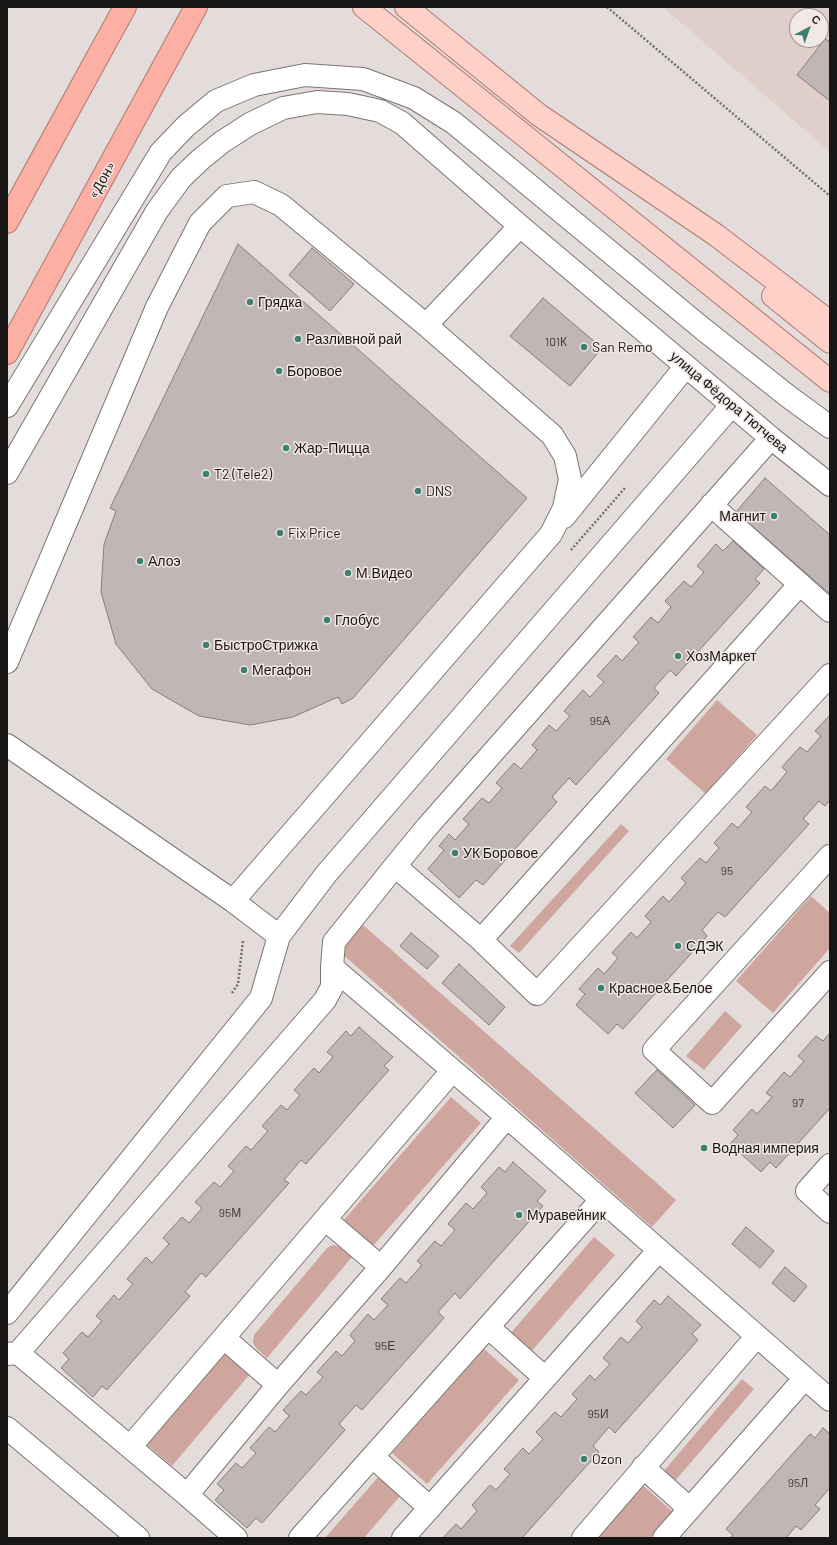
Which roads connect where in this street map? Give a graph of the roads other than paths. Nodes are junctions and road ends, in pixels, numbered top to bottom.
1 (116, 7) edge
2 (125, 7) edge
3 (364, 7) edge
4 (406, 7) edge
5 (195, 11) edge
6 (574, 140) junction
7 (46, 150) junction
8 (7, 222) edge
9 (520, 226) junction
10 (830, 322) edge
11 (426, 325) junction
12 (830, 342) edge
13 (7, 352) edge
14 (686, 366) junction
15 (830, 381) edge
16 (732, 405) junction
17 (7, 406) edge
18 (830, 427) edge
19 (771, 438) junction
20 (7, 473) edge
21 (830, 485) edge
22 (711, 505) junction
23 (551, 534) junction
24 (800, 584) junction
25 (830, 611) edge
26 (7, 662) edge
27 (830, 675) edge
28 (7, 745) edge
29 (830, 856) edge
30 (395, 866) junction
31 (233, 901) junction
32 (279, 936) junction
33 (481, 940) junction
34 (332, 967) junction
35 (830, 972) edge
36 (452, 1071) junction
37 (506, 1117) junction
38 (830, 1165) edge
39 (601, 1200) junction
40 (830, 1212) edge
41 (326, 1220) junction
42 (659, 1250) junction
43 (381, 1267) junction
44 (7, 1313) edge
45 (488, 1327) junction
46 (757, 1336) junction
47 (224, 1338) junction
48 (12, 1354) edge
49 (545, 1378) junction
50 (805, 1378) junction
51 (278, 1385) junction
52 (830, 1400) edge
53 (7, 1428) edge
54 (130, 1447) junction
55 (373, 1457) junction
56 (643, 1467) junction
57 (187, 1495) junction
58 (430, 1508) junction
59 (690, 1509) junction
60 (138, 1538) edge
61 (236, 1538) edge
62 (300, 1538) edge
63 (403, 1538) edge
64 (583, 1538) edge
65 (664, 1538) edge

1 - 7 main road
2 - 7 highway
3 - 15 main road
4 - 6 main road
5 - 13 highway, «Дон»
6 - 10 main road
6 - 12 main road
7 - 8 highway
9 - 11 street
9 - 14 street, улица Фёдора Тютчева
9 - 20 street, улица Фёдора Тютчева
11 - 23 street
11 - 26 street
14 - 16 street, улица Фёдора Тютчева
14 - 23 street
16 - 19 street, улица Фёдора Тютчева
16 - 32 street
17 - 18 street
19 - 21 street, улица Фёдора Тютчева
19 - 22 street
22 - 24 street
22 - 30 street
23 - 31 street
24 - 25 street
24 - 33 street
27 - 33 street
28 - 31 street
29 - 35 street
30 - 33 street
30 - 34 street
31 - 32 street
32 - 44 street
34 - 36 street
34 - 48 street
36 - 37 street
36 - 41 street
37 - 39 street
37 - 43 street
38 - 40 street
39 - 42 street
39 - 45 street
41 - 43 street
41 - 47 street
42 - 46 street
42 - 49 street
43 - 51 street
45 - 49 street
45 - 55 street
46 - 50 street
46 - 56 street
47 - 51 street
47 - 54 street
48 - 54 street
49 - 58 street
50 - 52 street
50 - 59 street
51 - 57 street
53 - 60 street
54 - 57 street
55 - 58 street
55 - 62 street
56 - 59 street
56 - 64 street
57 - 61 street
58 - 63 street
59 - 65 street

